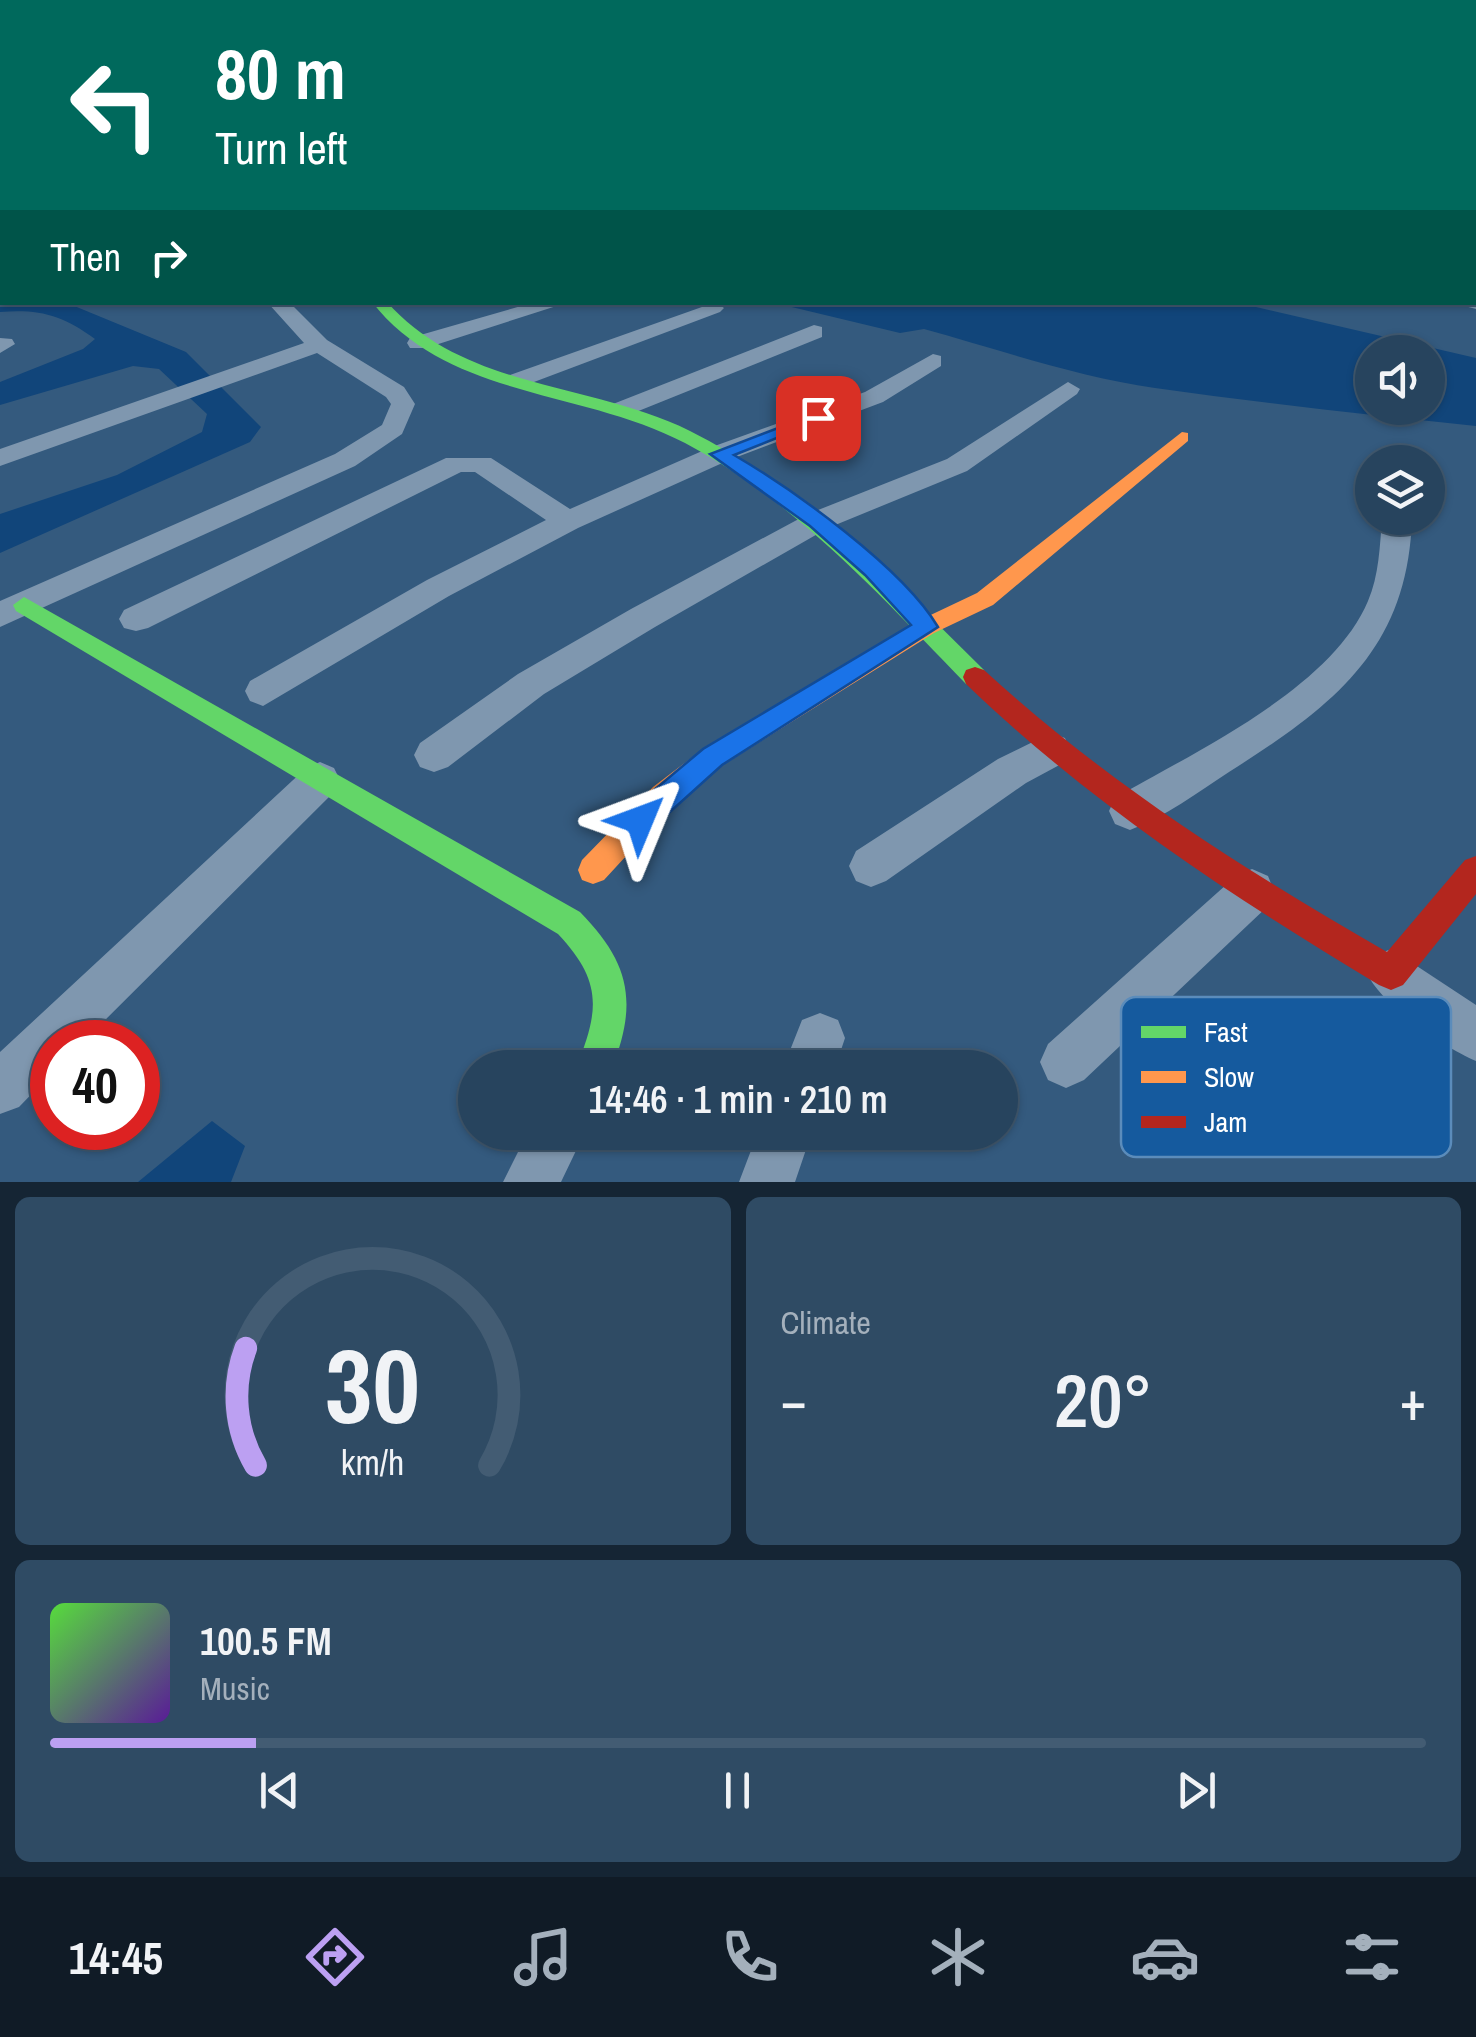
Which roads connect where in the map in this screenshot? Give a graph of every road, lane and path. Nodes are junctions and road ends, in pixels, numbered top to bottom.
1 (279, 305) edge
2 (381, 305) edge
3 (549, 305) edge
4 (712, 308) dead end
5 (814, 332) dead end
6 (418, 343) junction
7 (320, 346) junction
8 (933, 360) dead end
9 (518, 380) junction
10 (1068, 389) dead end
11 (622, 409) junction
12 (1182, 437) dead end
13 (719, 454) junction
14 (0, 458) edge
15 (568, 521) junction
16 (818, 521) junction
17 (1394, 535) edge
18 (12, 610) edge
19 (136, 619) dead end
20 (926, 627) junction
21 (263, 691) dead end
22 (1051, 750) junction
23 (434, 755) dead end
24 (320, 780) junction
25 (1130, 811) junction
26 (871, 866) dead end
27 (593, 870) dead end
28 (1476, 870) edge
29 (1252, 891) junction
30 (1391, 973) junction
31 (1137, 997) edge
32 (1423, 997) edge
33 (1121, 1011) edge
34 (1451, 1017) edge
35 (1476, 1036) edge
36 (600, 1050) edge
37 (1066, 1062) dead end
38 (0, 1088) edge
39 (548, 1150) edge
40 (779, 1150) edge
41 (531, 1182) edge
42 (767, 1182) edge

1 - 7 street
2 - 6 street
3 - 6 street
4 - 9 street
5 - 11 street
6 - 9 street
7 - 14 street
7 - 18 street
8 - 13 street
9 - 11 street
10 - 16 street
11 - 13 street
12 - 20 street
13 - 15 street
13 - 16 street
15 - 19 street
15 - 21 street
16 - 20 street
16 - 23 street
17 - 25 street
18 - 24 street
20 - 22 street
20 - 27 street
22 - 25 street
22 - 26 street
24 - 36 street
24 - 38 street
25 - 29 street
28 - 30 street
29 - 30 street
29 - 31 street
30 - 32 street
33 - 37 street
34 - 35 street
39 - 41 street
40 - 42 street

